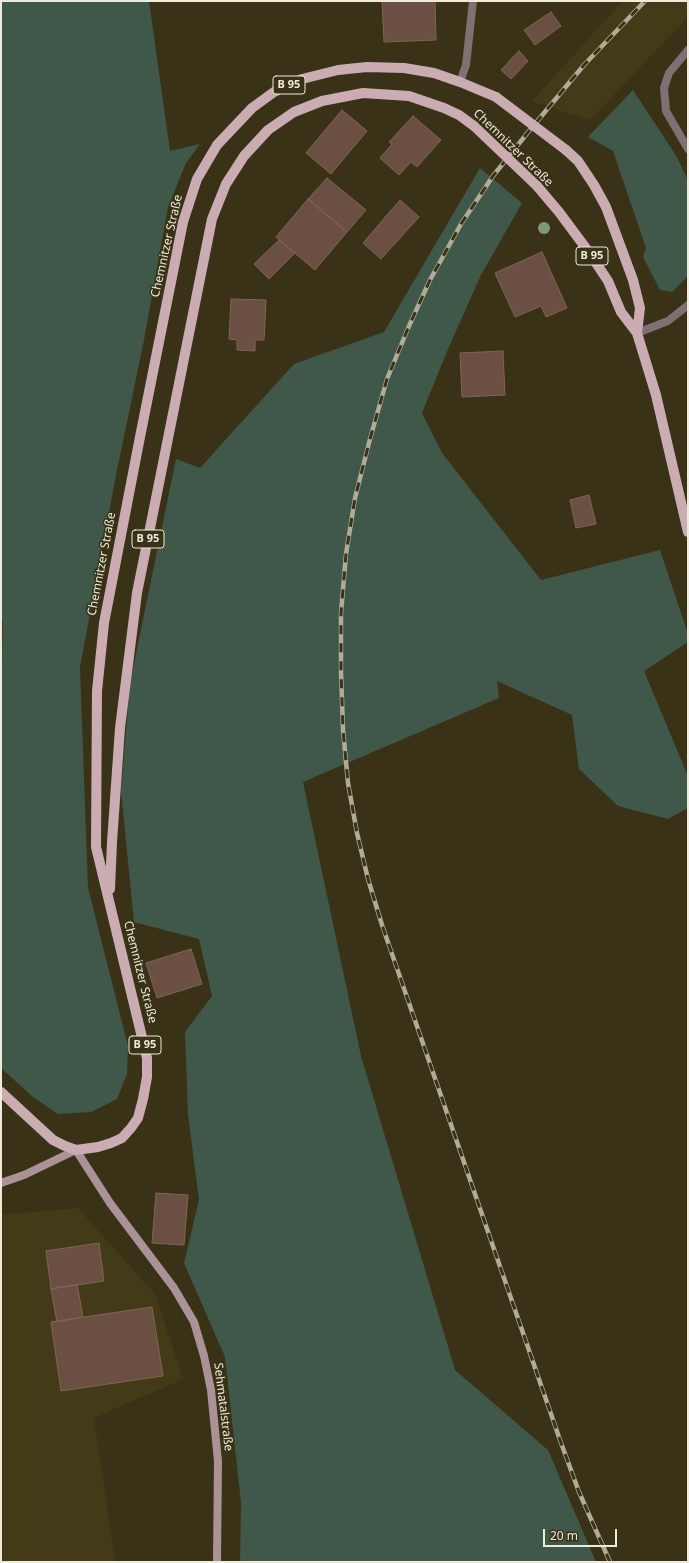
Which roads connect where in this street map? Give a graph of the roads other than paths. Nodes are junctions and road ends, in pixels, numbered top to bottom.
1 (473, 1) edge
2 (688, 50) edge
3 (460, 82) junction
4 (688, 148) edge
5 (688, 305) edge
6 (637, 333) junction
7 (688, 532) edge
8 (110, 901) junction
9 (1, 1092) edge
10 (76, 1150) junction
11 (1, 1184) edge
12 (217, 1562) edge

1 - 3 street
2 - 4 street
3 - 6 main road, Chemnitzer Straße / B 95, bridge
3 - 8 main road, Chemnitzer Straße / B 95
5 - 6 street
6 - 7 main road, Chemnitzer Straße / B 95
6 - 8 main road, Chemnitzer Straße / B 95, bridge
8 - 10 main road, Chemnitzer Straße / B 95
9 - 10 main road
10 - 11 main road
10 - 12 main road, Sehmatalstraße

